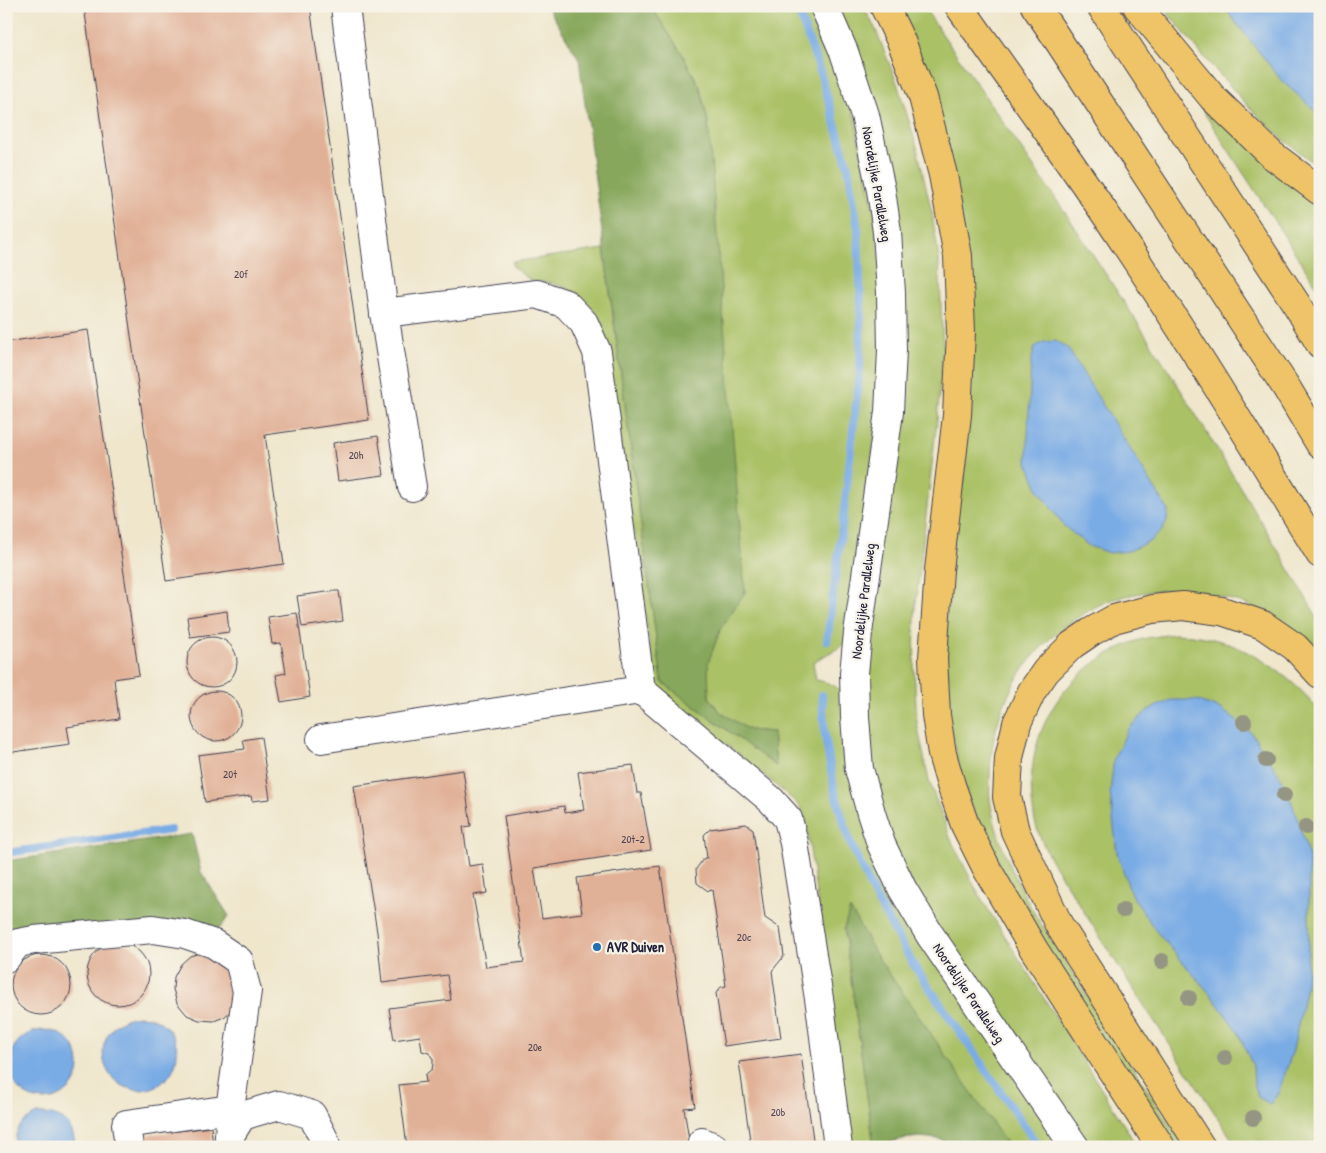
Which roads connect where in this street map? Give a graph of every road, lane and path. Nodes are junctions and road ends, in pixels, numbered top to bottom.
1 (345, 6) edge
2 (824, 6) edge
3 (884, 6) edge
4 (959, 6) edge
5 (1035, 6) edge
6 (1101, 6) edge
7 (1136, 6) edge
8 (1320, 192) edge
9 (384, 313) junction
10 (1320, 344) edge
11 (1320, 444) edge
12 (412, 487) dead end
13 (1320, 554) edge
14 (1320, 674) edge
15 (641, 690) junction
16 (321, 739) dead end
17 (6, 958) edge
18 (230, 1109) junction
19 (230, 1142) edge
20 (130, 1147) edge
21 (326, 1147) edge
22 (838, 1147) edge
23 (1075, 1147) edge
24 (1161, 1147) edge
25 (1201, 1147) edge

1 - 9 street
2 - 23 street, Noordelijke Parallelweg
3 - 24 highway
4 - 13 highway
5 - 11 highway
6 - 10 highway
7 - 8 highway
9 - 12 street
9 - 15 street
14 - 25 highway
15 - 16 street
15 - 22 street
17 - 18 street
18 - 19 street
18 - 20 street
19 - 21 street

